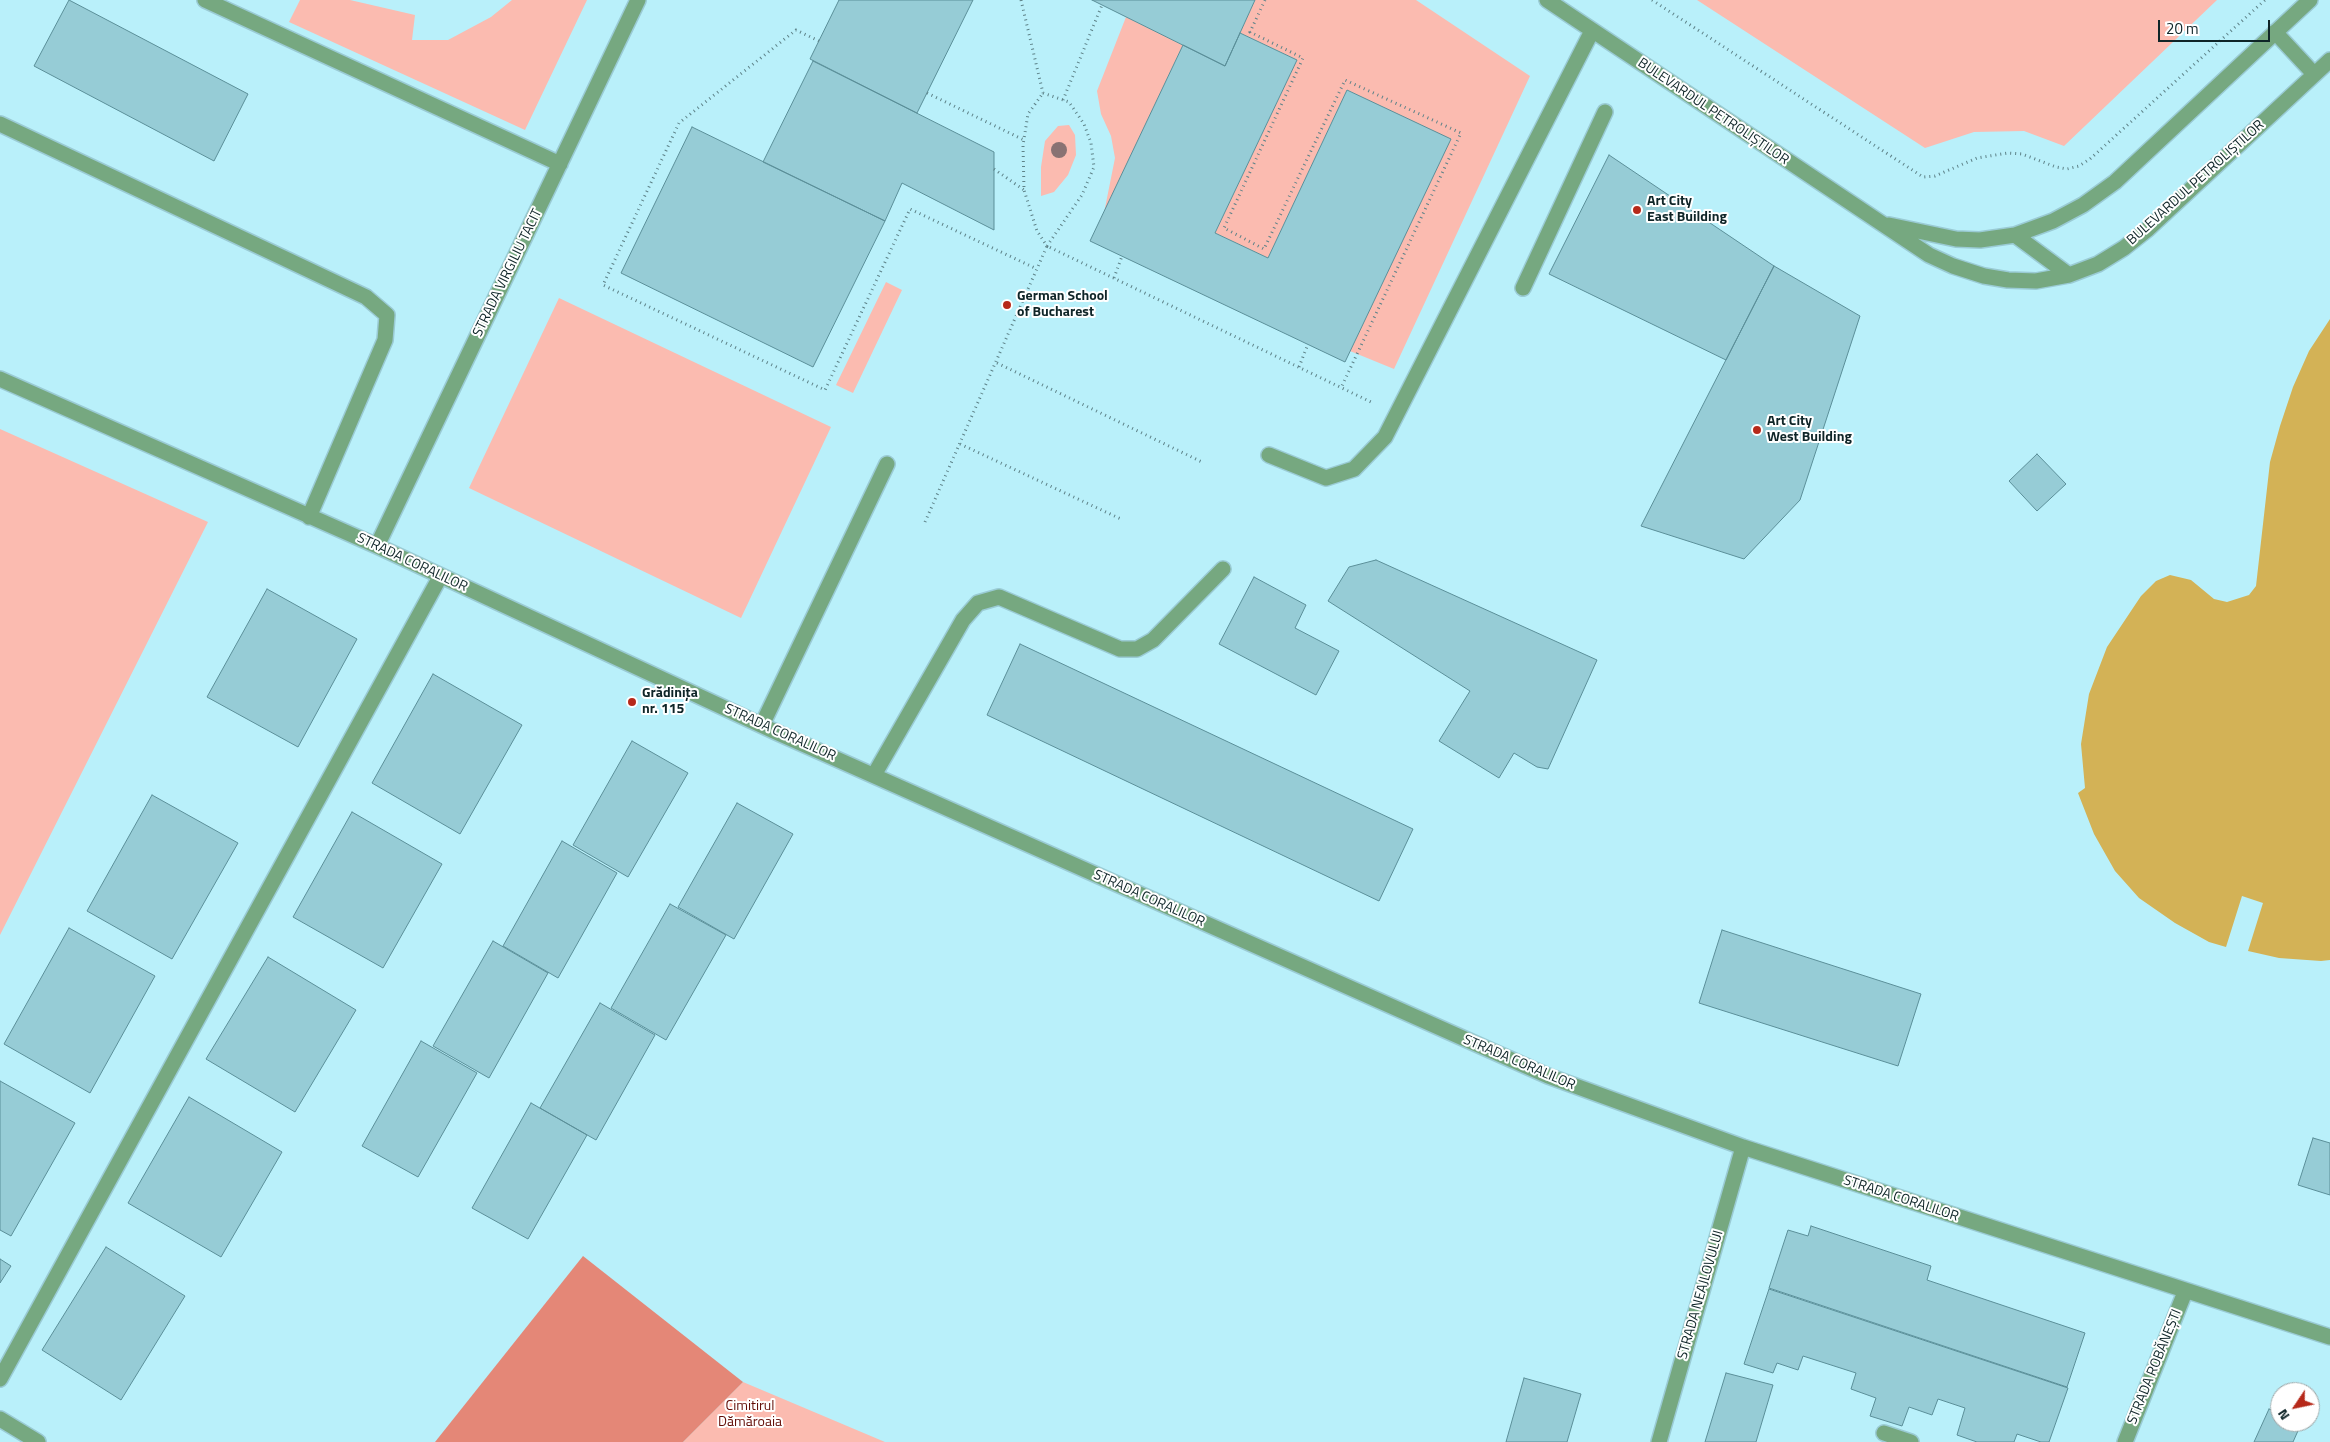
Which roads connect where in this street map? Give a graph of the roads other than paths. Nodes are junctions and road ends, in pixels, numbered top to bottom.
1 (205, 0) edge
2 (638, 0) edge
3 (1547, 0) edge
4 (2310, 0) edge
5 (1592, 31) junction
6 (2275, 32) junction
7 (2330, 60) edge
8 (2314, 74) junction
9 (1606, 112) dead end
10 (0, 124) edge
11 (560, 164) junction
12 (1880, 223) junction
13 (2015, 235) junction
14 (2069, 275) junction
15 (1523, 288) dead end
16 (0, 379) edge
17 (1269, 455) dead end
18 (887, 464) dead end
19 (309, 517) junction
20 (377, 546) junction
21 (1223, 569) dead end
22 (440, 577) junction
23 (762, 725) junction
24 (874, 775) junction
25 (1743, 1147) junction
26 (2185, 1292) junction
27 (2330, 1338) edge
28 (0, 1379) edge
29 (0, 1419) edge
30 (1884, 1433) dead end
31 (38, 1442) edge
32 (1659, 1442) edge
33 (1911, 1442) edge
34 (2125, 1442) edge

1 - 11 street
2 - 11 street, STRADA VIRGILIU TACIT
3 - 5 street, BULEVARDUL PETROLIȘTILOR
4 - 6 street, BULEVARDUL PETROLIȘTILOR
5 - 12 street, BULEVARDUL PETROLIȘTILOR
5 - 17 street
6 - 8 street
6 - 13 street, BULEVARDUL PETROLIȘTILOR
7 - 8 street, BULEVARDUL PETROLIȘTILOR
8 - 14 street, BULEVARDUL PETROLIȘTILOR
9 - 15 street
10 - 19 street
11 - 20 street, STRADA VIRGILIU TACIT
12 - 13 street, BULEVARDUL PETROLIȘTILOR
12 - 14 street, BULEVARDUL PETROLIȘTILOR
13 - 14 street
16 - 19 street, STRADA CORALILOR
18 - 23 street
19 - 20 street, STRADA CORALILOR
20 - 22 street, STRADA CORALILOR
21 - 24 street
22 - 23 street, STRADA CORALILOR
22 - 28 street
23 - 24 street, STRADA CORALILOR
24 - 25 street, STRADA CORALILOR
25 - 26 street, STRADA CORALILOR
25 - 32 street, STRADA NEAJLOVULUI
26 - 27 street, STRADA CORALILOR
26 - 34 street, STRADA ROBĂNEȘTI
29 - 31 street
30 - 33 street

